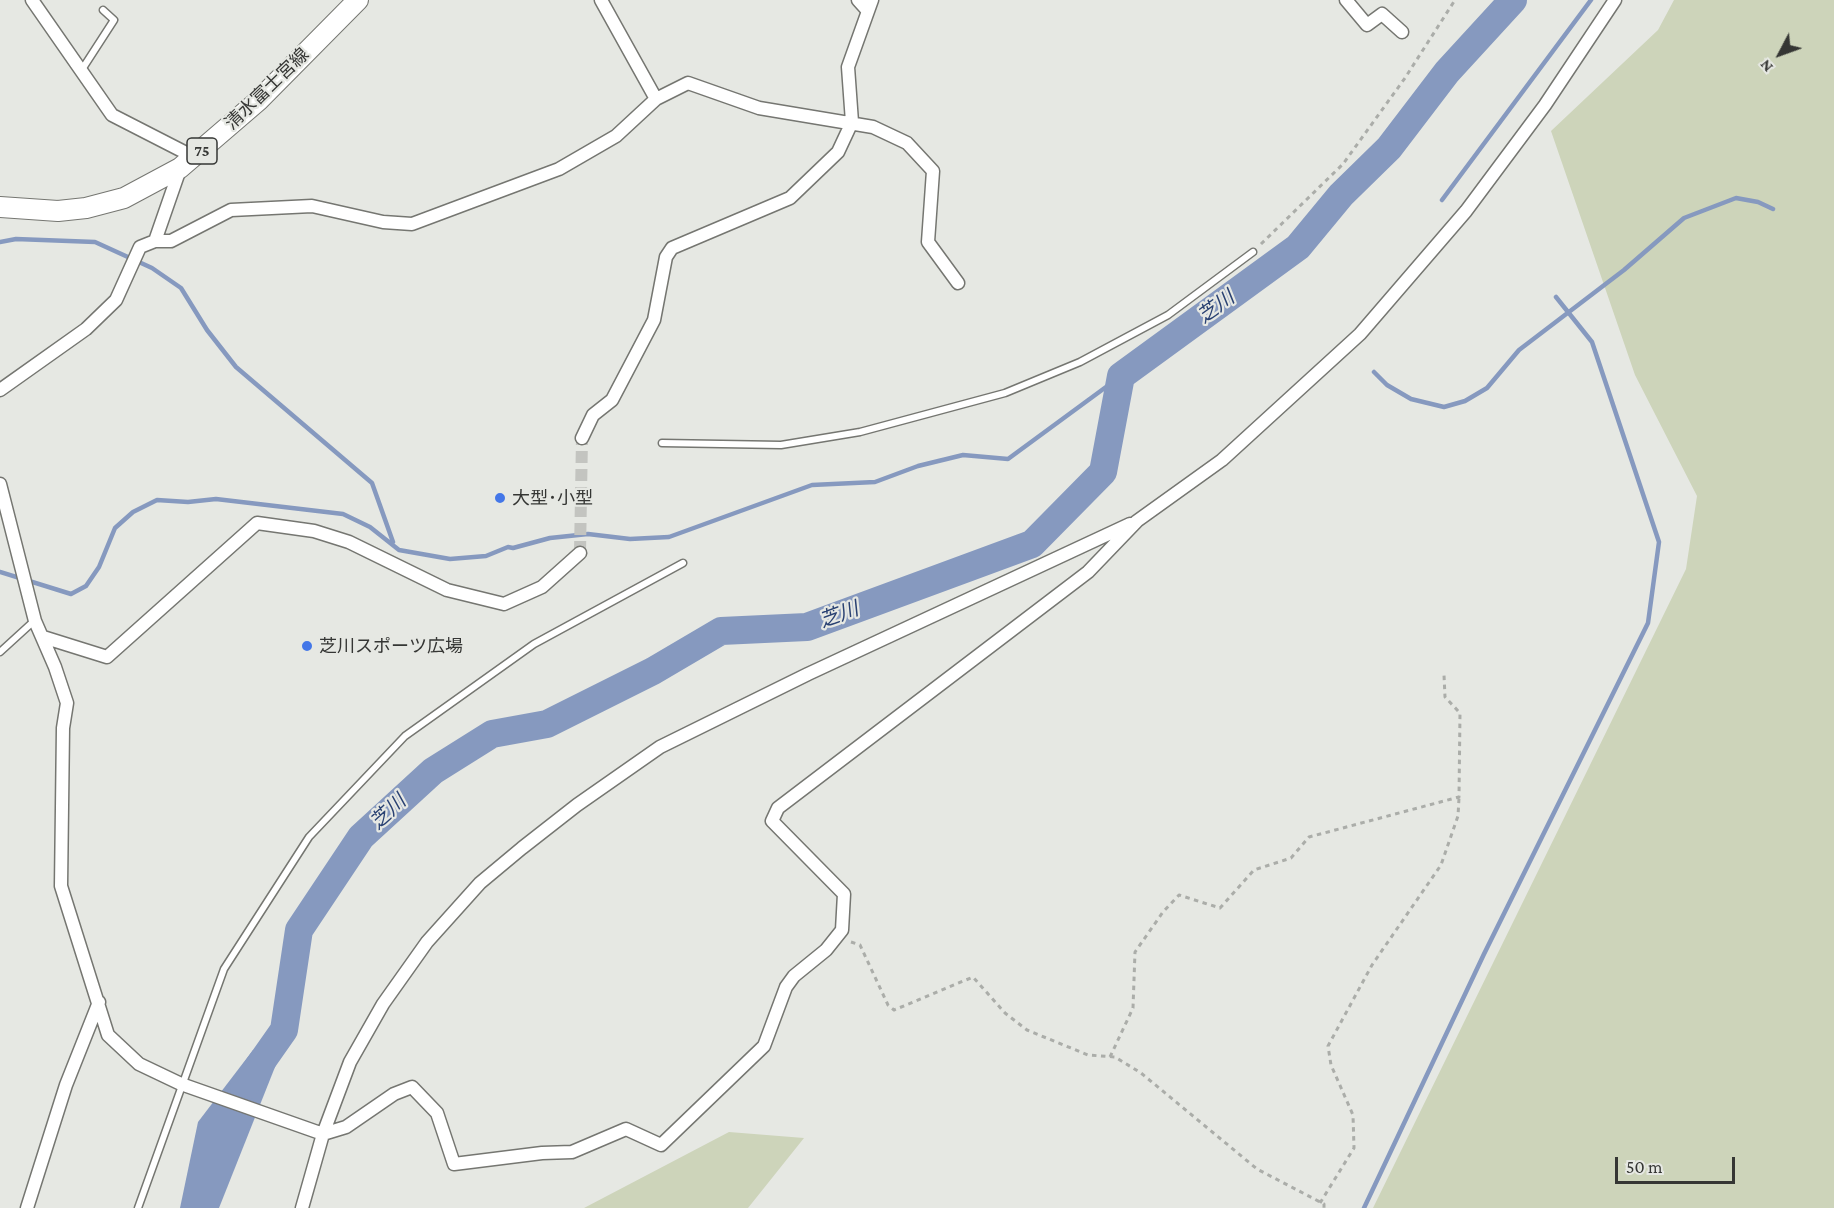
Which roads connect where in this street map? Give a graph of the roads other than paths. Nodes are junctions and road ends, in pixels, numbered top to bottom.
1 (32, 0) edge
2 (358, 0) edge
3 (601, 0) edge
4 (858, 0) edge
5 (1346, 0) edge
6 (1615, 0) edge
7 (869, 5) edge
8 (103, 10) dead end
9 (1402, 32) dead end
10 (81, 72) junction
11 (656, 99) junction
12 (852, 122) junction
13 (187, 163) junction
14 (0, 207) edge
15 (155, 241) junction
16 (1253, 252) road end
17 (958, 283) dead end
18 (0, 390) edge
19 (582, 438) tunnel mouth
20 (662, 443) dead end
21 (0, 484) edge
22 (1137, 521) junction
23 (580, 553) dead end
24 (683, 563) dead end
25 (35, 621) junction
26 (43, 637) junction
27 (0, 652) edge
28 (99, 1002) junction
29 (181, 1084) junction
30 (323, 1134) junction
31 (27, 1208) edge
32 (138, 1208) edge
33 (302, 1208) edge

1 - 10 street
2 - 13 main road, 清水富士宮線 / 75
3 - 11 street
4 - 7 street
5 - 9 street
6 - 22 street
7 - 12 street
8 - 10 lane
10 - 13 street
11 - 12 street
11 - 15 street
12 - 17 street
12 - 19 street
13 - 14 main road, 清水富士宮線 / 75
13 - 15 street
15 - 18 street
16 - 20 lane
21 - 25 street
22 - 30 street
22 - 30 street
23 - 26 street
24 - 29 lane
25 - 26 street
25 - 27 lane
26 - 28 street
28 - 29 street
28 - 31 street
29 - 30 street
29 - 32 lane
30 - 33 street

